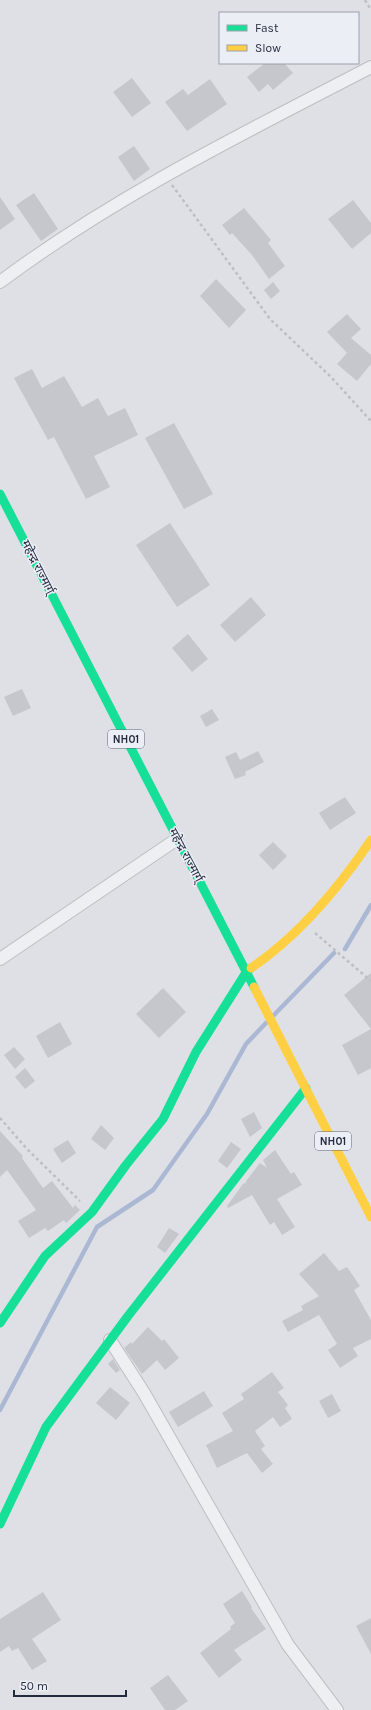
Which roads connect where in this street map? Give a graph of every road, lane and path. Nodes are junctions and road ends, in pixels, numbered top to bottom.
1 (365, 0) edge
2 (371, 10) edge
3 (371, 67) edge
4 (165, 175) junction
5 (0, 282) edge
6 (371, 421) edge
7 (0, 494) edge
8 (177, 839) junction
9 (371, 840) edge
10 (304, 924) junction
11 (0, 959) edge
12 (247, 971) junction
13 (371, 981) edge
14 (306, 1088) junction
15 (0, 1118) edge
16 (92, 1212) junction
17 (371, 1217) edge
18 (0, 1323) edge
19 (110, 1340) junction
20 (0, 1524) edge
21 (337, 1710) edge

1 - 2 path
3 - 4 street
4 - 5 street
4 - 6 path
7 - 8 main road, महेन्द्र राज्मार्ग् / NH01
8 - 11 street
8 - 12 main road, महेन्द्र राज्मार्ग् / NH01
9 - 10 main road
10 - 12 main road
10 - 13 path
12 - 14 main road, महेन्द्र राज्मार्ग् / NH01
12 - 16 main road
14 - 17 main road, महेन्द्र राज्मार्ग् / NH01
14 - 19 main road
15 - 16 path
16 - 18 main road
19 - 20 main road
19 - 21 street

